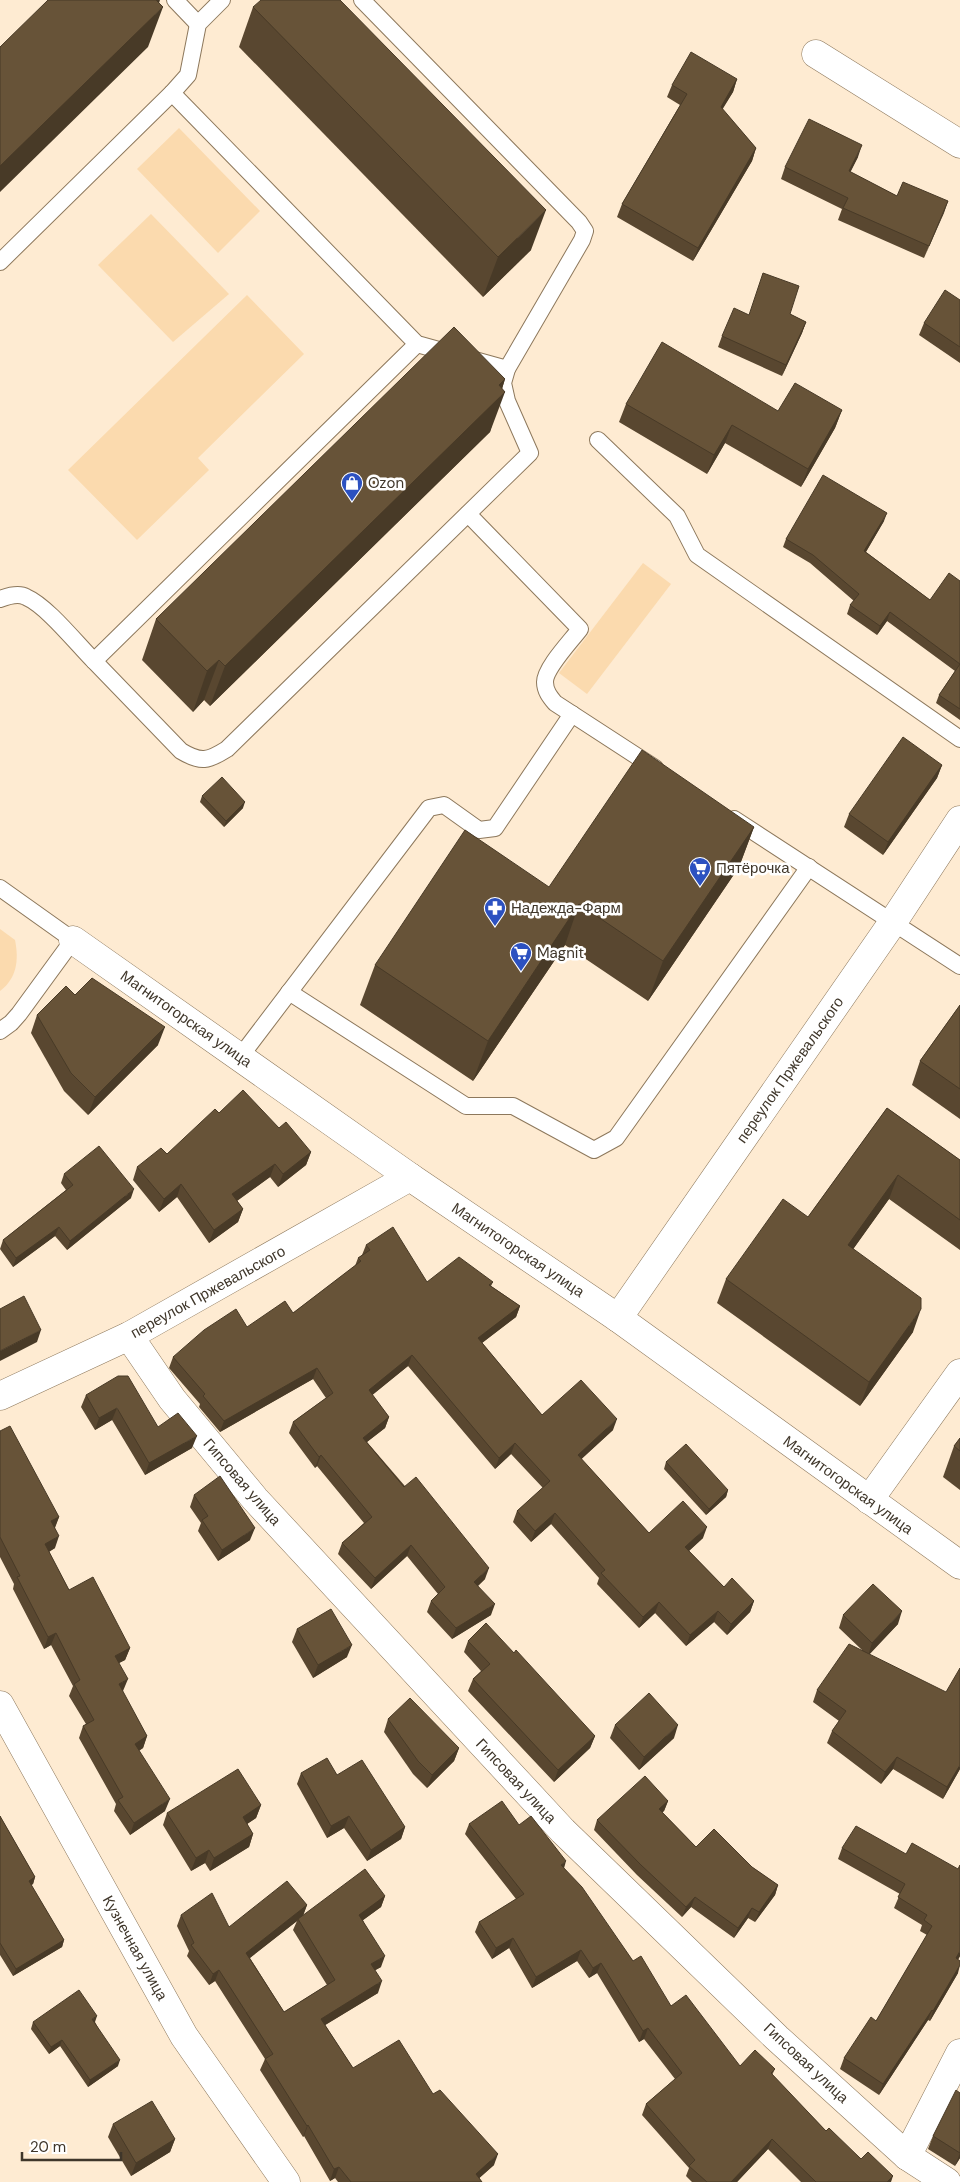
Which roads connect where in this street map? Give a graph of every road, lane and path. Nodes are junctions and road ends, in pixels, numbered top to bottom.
1 (175, 0) edge
2 (222, 0) edge
3 (362, 0) edge
4 (198, 24) junction
5 (816, 54) dead end
6 (172, 93) junction
7 (960, 144) edge
8 (0, 262) edge
9 (417, 344) junction
10 (508, 370) junction
11 (598, 440) dead end
12 (468, 514) junction
13 (0, 599) edge
14 (94, 661) junction
15 (572, 714) junction
16 (960, 739) edge
17 (670, 778) edge
18 (719, 809) edge
19 (960, 820) edge
20 (809, 867) junction
21 (0, 888) edge
22 (893, 922) junction
23 (73, 940) junction
24 (960, 966) edge
25 (289, 992) junction
26 (0, 1030) edge
27 (240, 1057) junction
28 (410, 1177) junction
29 (618, 1318) junction
30 (129, 1336) junction
31 (960, 1373) edge
32 (0, 1396) edge
33 (869, 1500) junction
34 (960, 1565) edge
35 (0, 1705) edge
36 (960, 2053) edge
37 (907, 2156) junction
38 (286, 2182) edge
39 (947, 2182) edge

1 - 4 lane
2 - 4 lane
3 - 10 lane
4 - 6 lane
5 - 7 main road
6 - 8 lane
6 - 9 lane
9 - 10 lane
9 - 14 lane
10 - 12 lane
11 - 16 lane
12 - 14 lane
12 - 15 lane
13 - 14 lane
15 - 17 lane
15 - 25 lane
18 - 20 lane
19 - 22 main road, переулок Пржевальского
20 - 22 lane
20 - 25 lane
21 - 23 lane
22 - 24 lane
22 - 29 main road, переулок Пржевальского
23 - 26 lane
23 - 27 main road, Магнитогорская улица
25 - 27 lane
27 - 28 main road, Магнитогорская улица
28 - 29 main road, Магнитогорская улица
28 - 30 main road, переулок Пржевальского
29 - 33 main road, Магнитогорская улица
30 - 32 main road, переулок Пржевальского
30 - 37 main road, Гипсовая улица
31 - 33 main road
33 - 34 main road, Магнитогорская улица
35 - 38 main road, Кузнечная улица
36 - 37 main road
37 - 39 main road, Гипсовая улица

